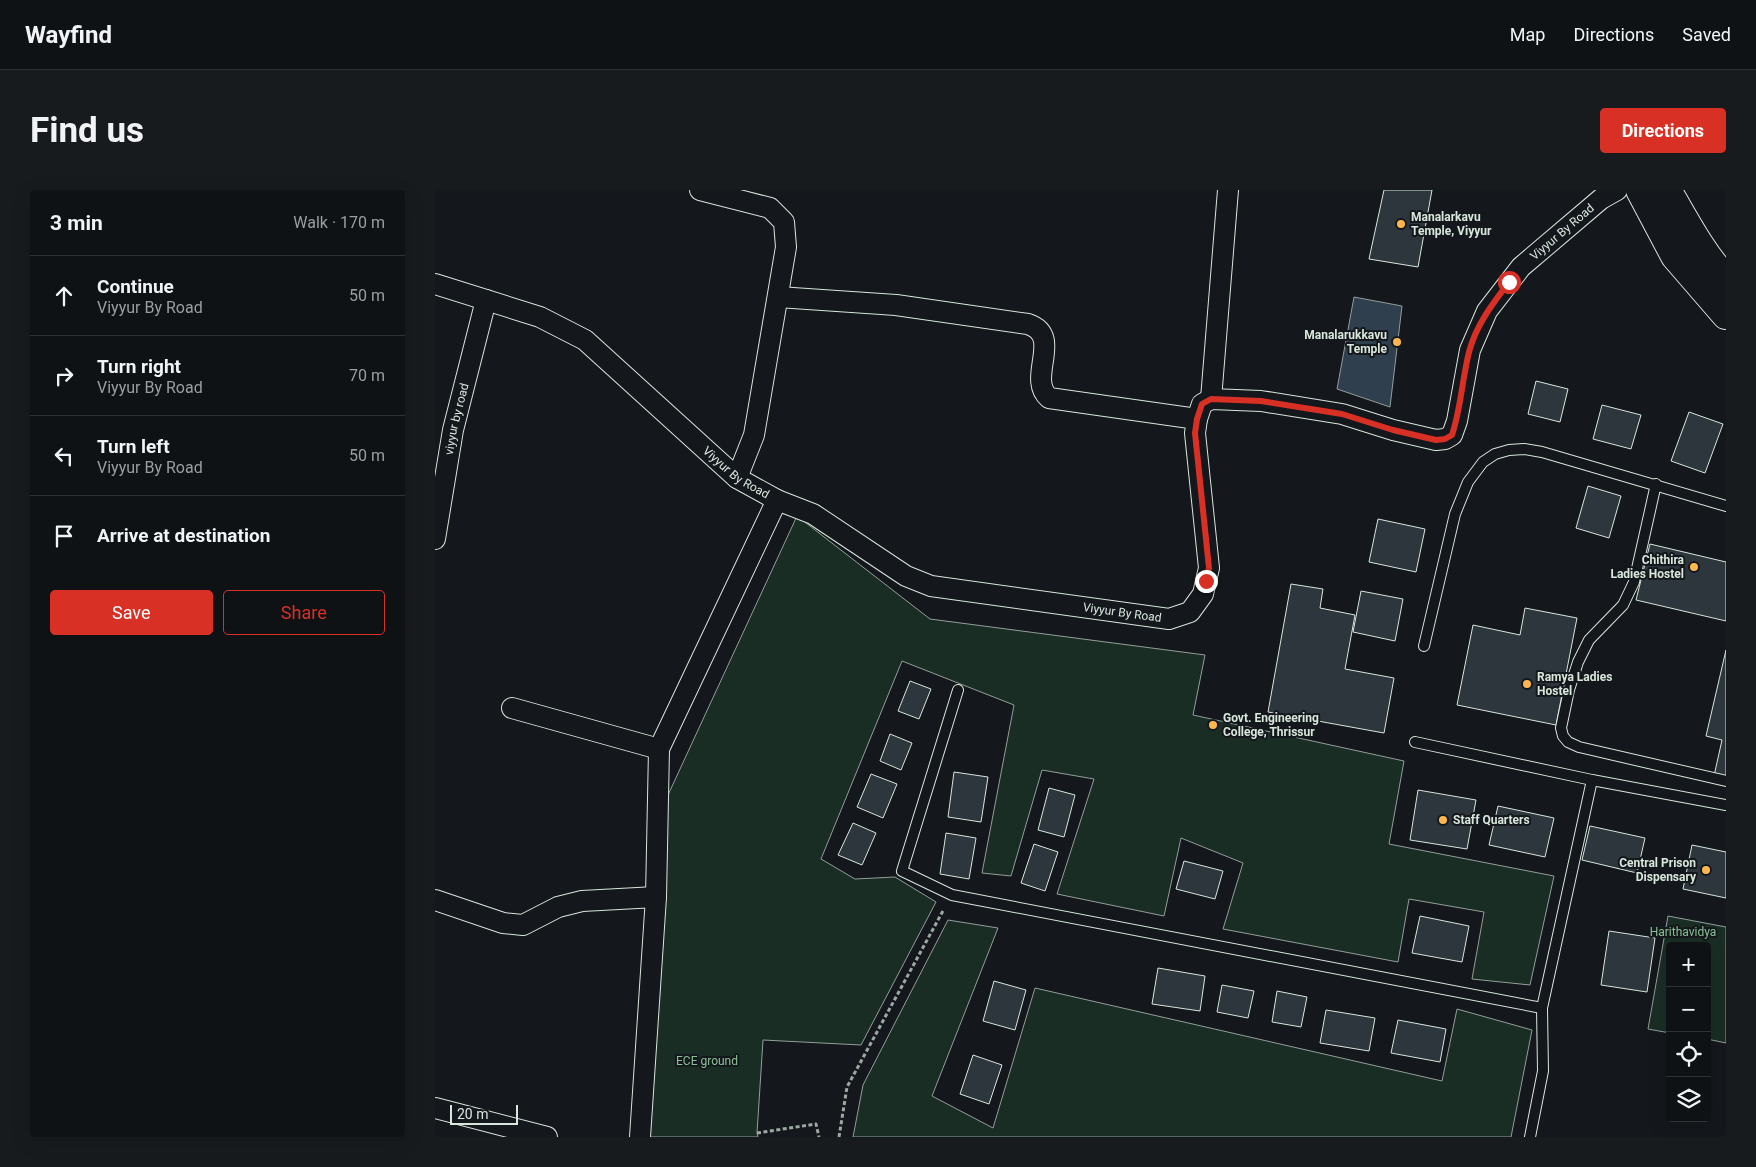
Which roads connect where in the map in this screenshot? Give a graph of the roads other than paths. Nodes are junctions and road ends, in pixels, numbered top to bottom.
1 (701, 190) edge
2 (1228, 190) edge
3 (1617, 190) edge
4 (1640, 190) edge
5 (1667, 190) edge
6 (1726, 280) edge
7 (435, 284) edge
8 (778, 297) junction
9 (486, 300) junction
10 (1726, 315) edge
11 (1211, 399) junction
12 (1197, 419) junction
13 (737, 478) junction
14 (1655, 484) junction
15 (777, 500) junction
16 (1726, 506) edge
17 (435, 539) edge
18 (1424, 646) dead end
19 (958, 690) dead end
20 (512, 708) dead end
21 (1415, 742) dead end
22 (659, 750) junction
23 (1592, 780) junction
24 (1726, 781) edge
25 (1726, 805) edge
26 (656, 897) junction
27 (435, 900) edge
28 (1542, 1008) junction
29 (435, 1108) edge
30 (547, 1137) edge
31 (640, 1137) edge
32 (1530, 1137) edge

1 - 8 street
2 - 11 street
3 - 11 street, Viyyur By Road
4 - 10 main road
5 - 6 main road
7 - 9 street, Viyyur By Road
8 - 12 street
8 - 13 street
9 - 13 street, Viyyur By Road
9 - 17 street, viyyur by road
11 - 12 street
12 - 15 street, Viyyur By Road
13 - 15 street, Viyyur By Road
14 - 16 lane
14 - 18 lane
14 - 24 lane
15 - 22 street
19 - 28 lane
20 - 22 street
21 - 23 lane
22 - 26 street
23 - 25 lane
23 - 28 lane
26 - 27 street
26 - 31 street
28 - 32 lane
29 - 30 street

